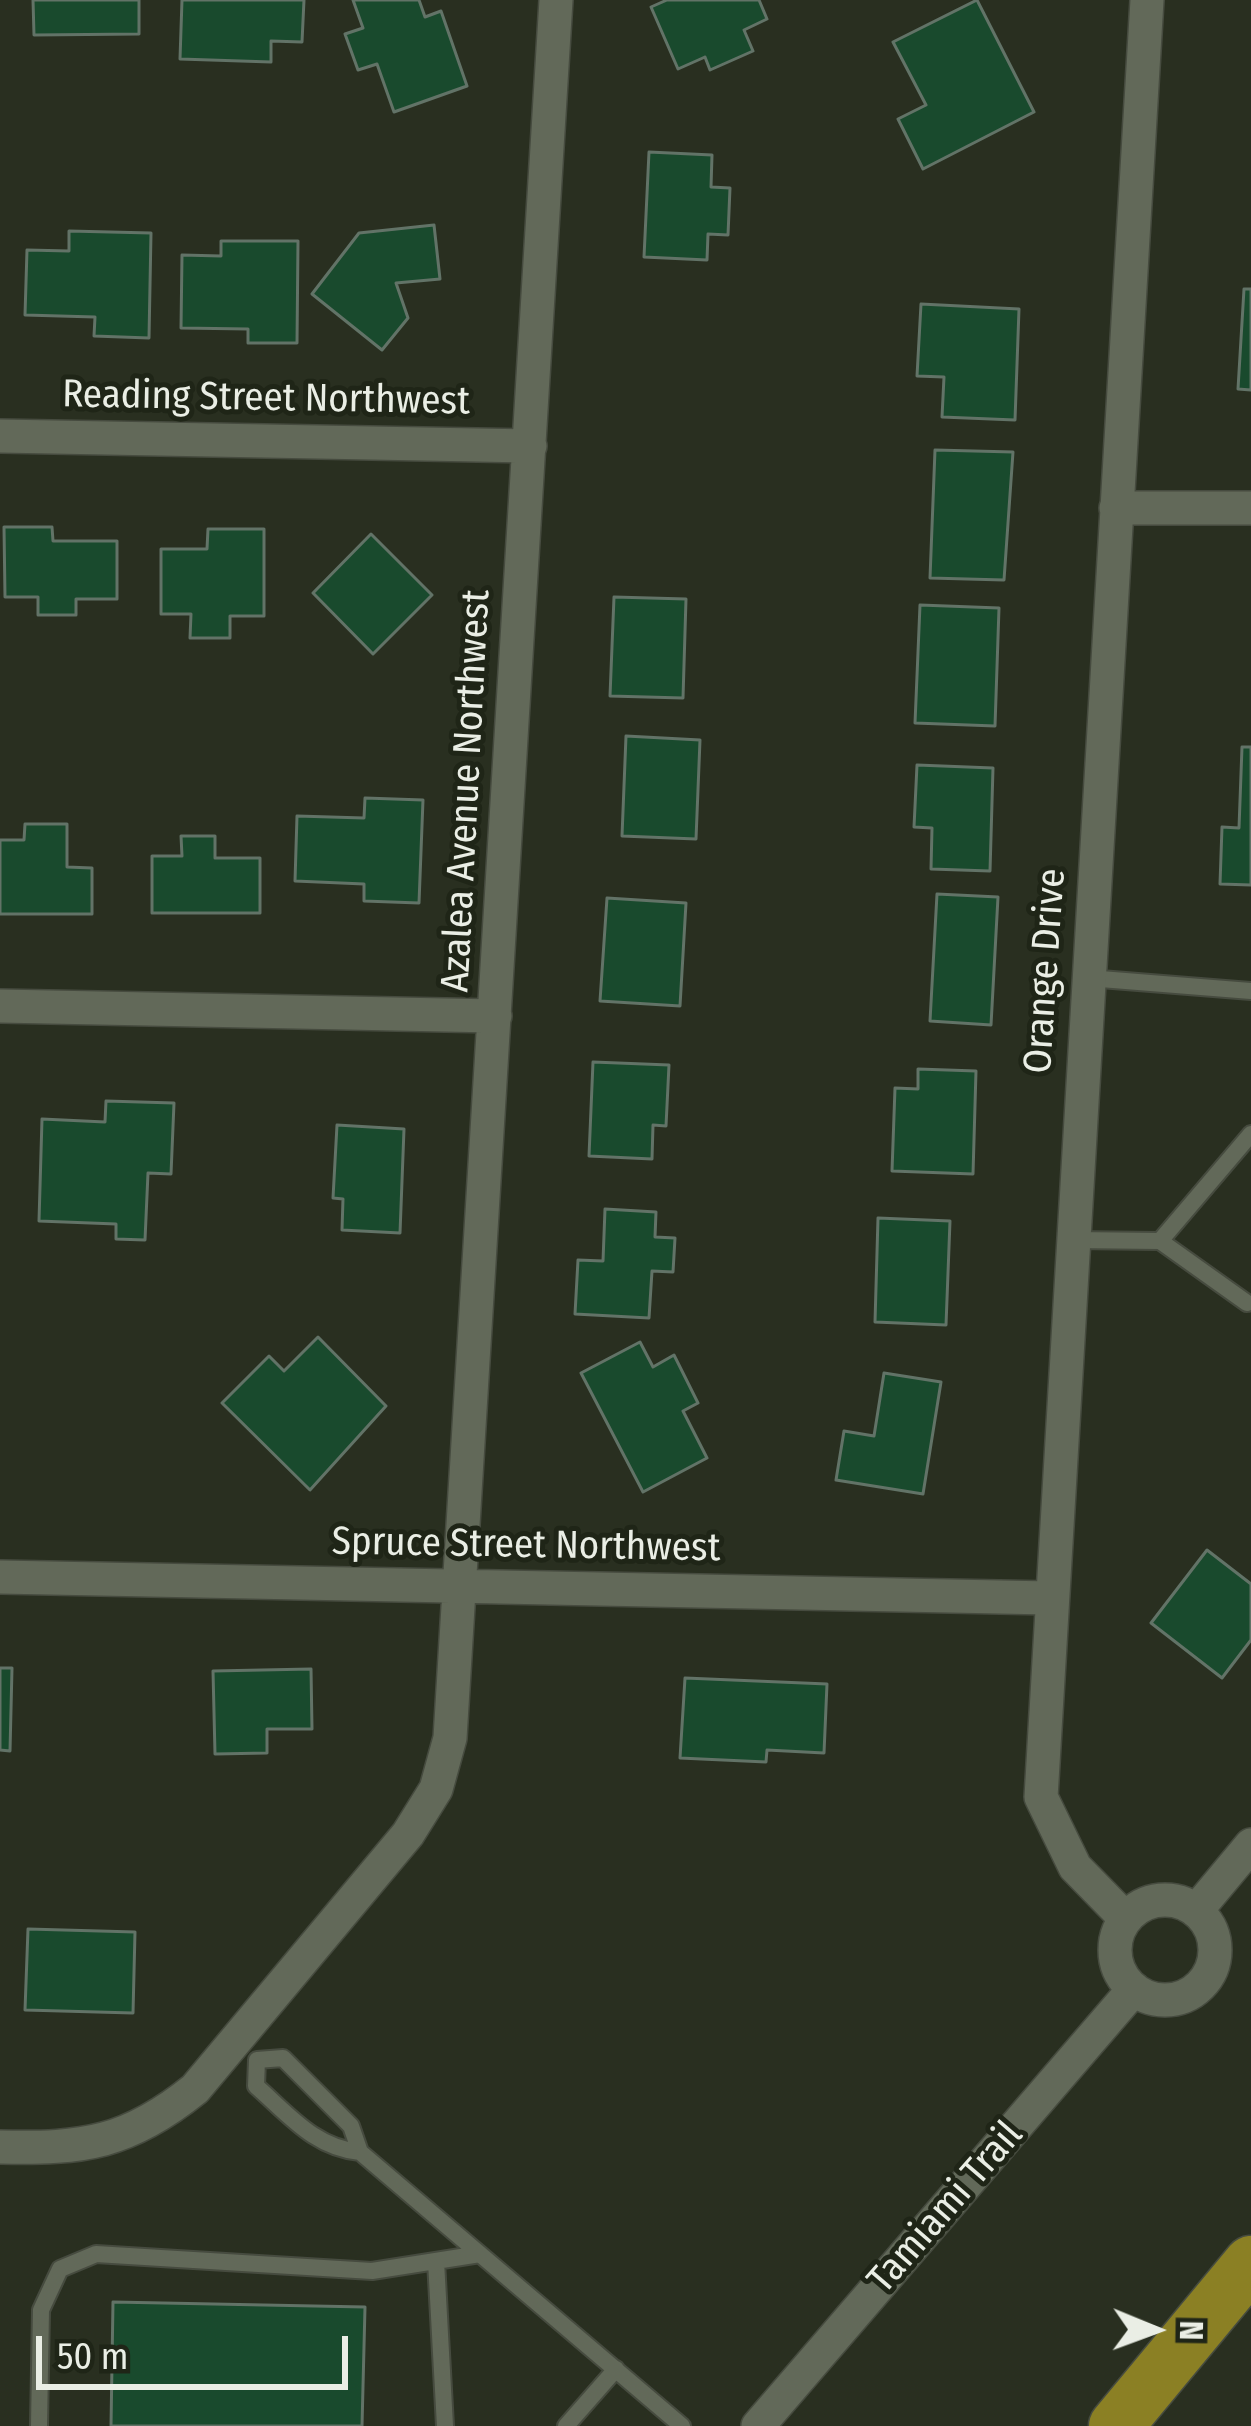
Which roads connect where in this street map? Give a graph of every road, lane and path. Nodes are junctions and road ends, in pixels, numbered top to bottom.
1 (556, 0) edge
2 (1147, 0) edge
3 (0, 436) edge
4 (530, 446) junction
5 (1116, 508) junction
6 (1251, 508) edge
7 (1088, 978) junction
8 (1251, 991) edge
9 (0, 1006) edge
10 (495, 1016) junction
11 (1251, 1134) edge
12 (1072, 1240) junction
13 (1160, 1241) junction
14 (1250, 1303) edge
15 (0, 1577) edge
16 (461, 1586) junction
17 (1050, 1598) junction
18 (1251, 1845) edge
19 (1196, 1911) junction
20 (1126, 1918) junction
21 (1134, 1989) junction
22 (245, 2052) junction
23 (0, 2147) edge
24 (360, 2152) junction
25 (480, 2254) junction
26 (436, 2261) junction
27 (1251, 2264) edge
28 (616, 2369) junction
29 (39, 2426) edge
30 (446, 2426) edge
31 (566, 2426) edge
32 (682, 2426) edge
33 (758, 2426) edge
34 (1116, 2426) edge

1 - 4 street, Azalea Avenue Northwest
2 - 5 street, Orange Drive
3 - 4 street, Reading Street Northwest
4 - 10 street, Azalea Avenue Northwest
5 - 6 street
5 - 7 street, Orange Drive
7 - 8 lane
7 - 12 street, Orange Drive
9 - 10 street
10 - 16 street, Azalea Avenue Northwest
11 - 13 lane
12 - 13 lane
12 - 17 street, Orange Drive
13 - 14 lane
15 - 16 street, Spruce Street Northwest
16 - 17 street, Spruce Street Northwest
16 - 22 street, Azalea Avenue Northwest
17 - 20 street, Orange Drive
18 - 19 street
19 - 20 street
19 - 21 street
20 - 21 street
21 - 33 street, Tamiami Trail
22 - 23 street, Azalea Avenue Northwest
22 - 24 lane
22 - 24 lane
24 - 25 lane
25 - 26 lane
25 - 28 lane
26 - 29 lane
26 - 30 lane
27 - 34 main road
28 - 31 lane
28 - 32 lane

